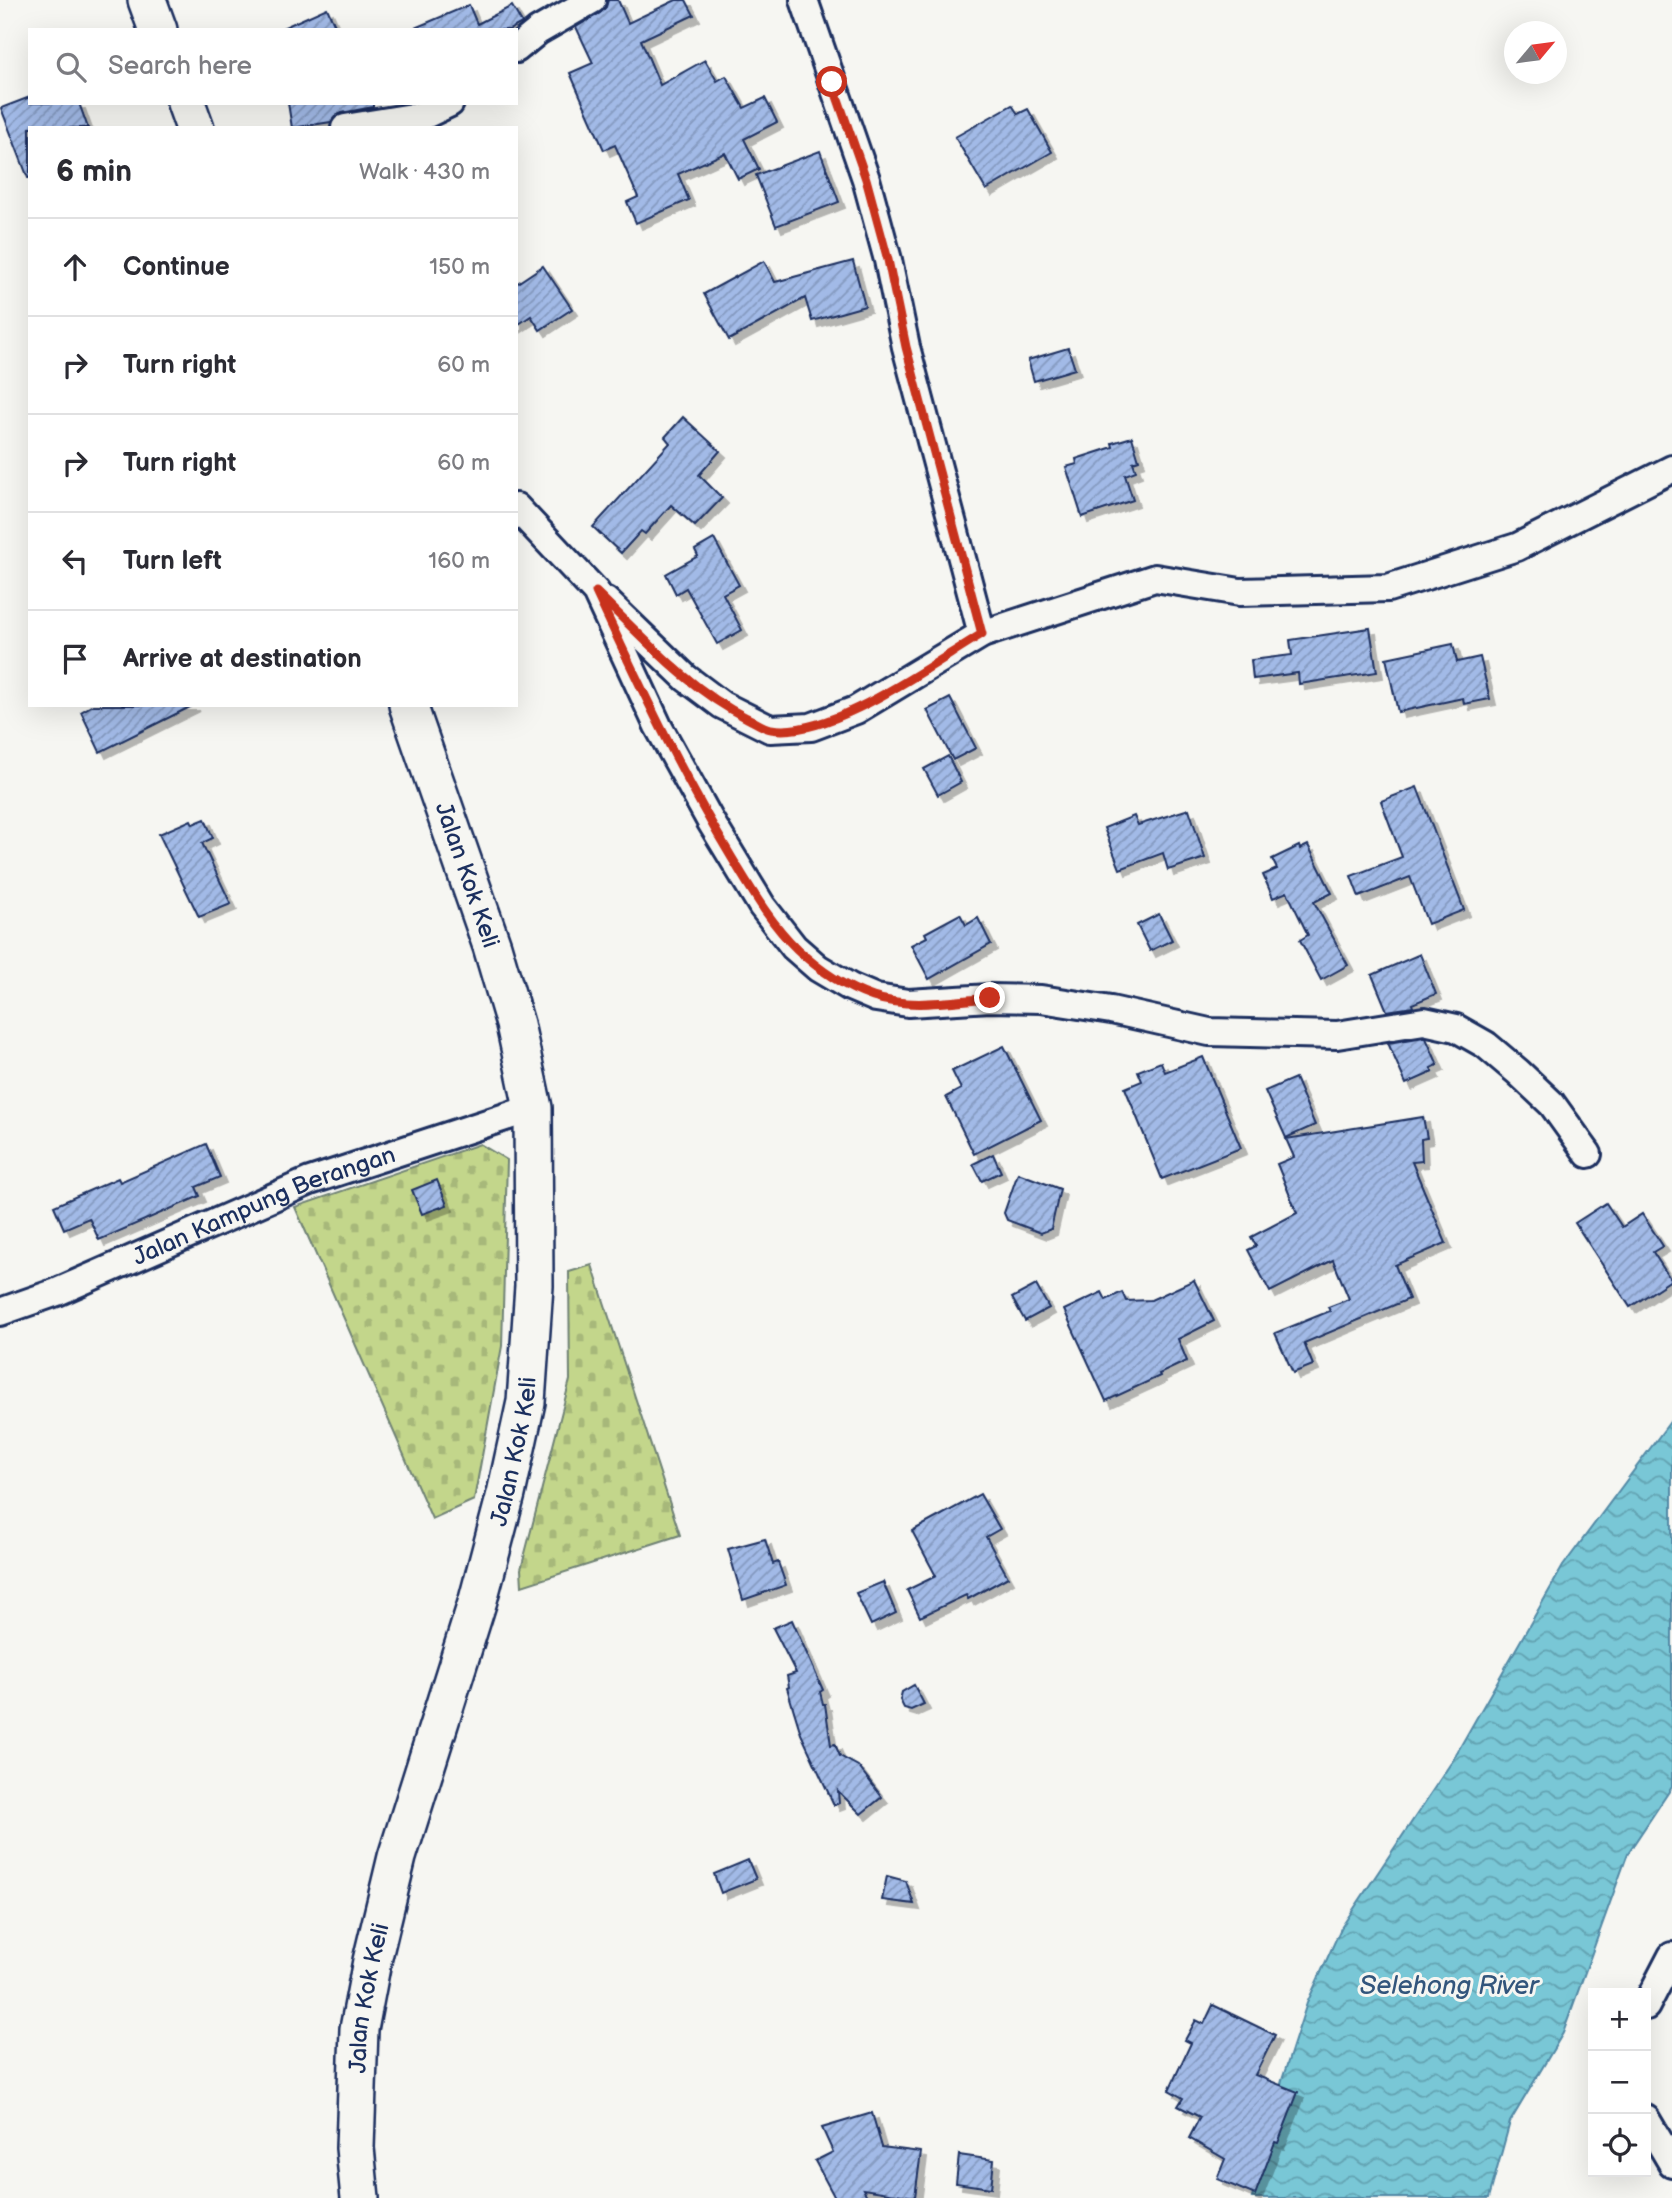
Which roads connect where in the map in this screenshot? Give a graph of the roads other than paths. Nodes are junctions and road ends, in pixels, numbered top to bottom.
1 (147, 0) edge
2 (592, 0) edge
3 (804, 0) edge
4 (157, 28) edge
5 (518, 47) edge
6 (187, 105) edge
7 (446, 105) edge
8 (194, 126) edge
9 (357, 126) edge
10 (1672, 469) edge
11 (518, 508) edge
12 (518, 539) edge
13 (559, 552) junction
14 (596, 592) junction
15 (982, 634) junction
16 (409, 707) edge
17 (533, 1108) junction
18 (1588, 1154) dead end
19 (0, 1312) edge
20 (1672, 1956) edge
21 (1651, 1996) edge
22 (1651, 2127) edge
23 (1672, 2163) edge
24 (360, 2198) edge

1 - 4 street
2 - 5 street
3 - 15 street
6 - 8 street
7 - 9 street
10 - 15 street
11 - 13 street
12 - 13 street
13 - 14 street
14 - 15 street
14 - 18 street
16 - 17 street, Jalan Kok Keli
17 - 19 street, Jalan Kampung Berangan
17 - 24 street, Jalan Kok Keli
20 - 21 street
22 - 23 street

